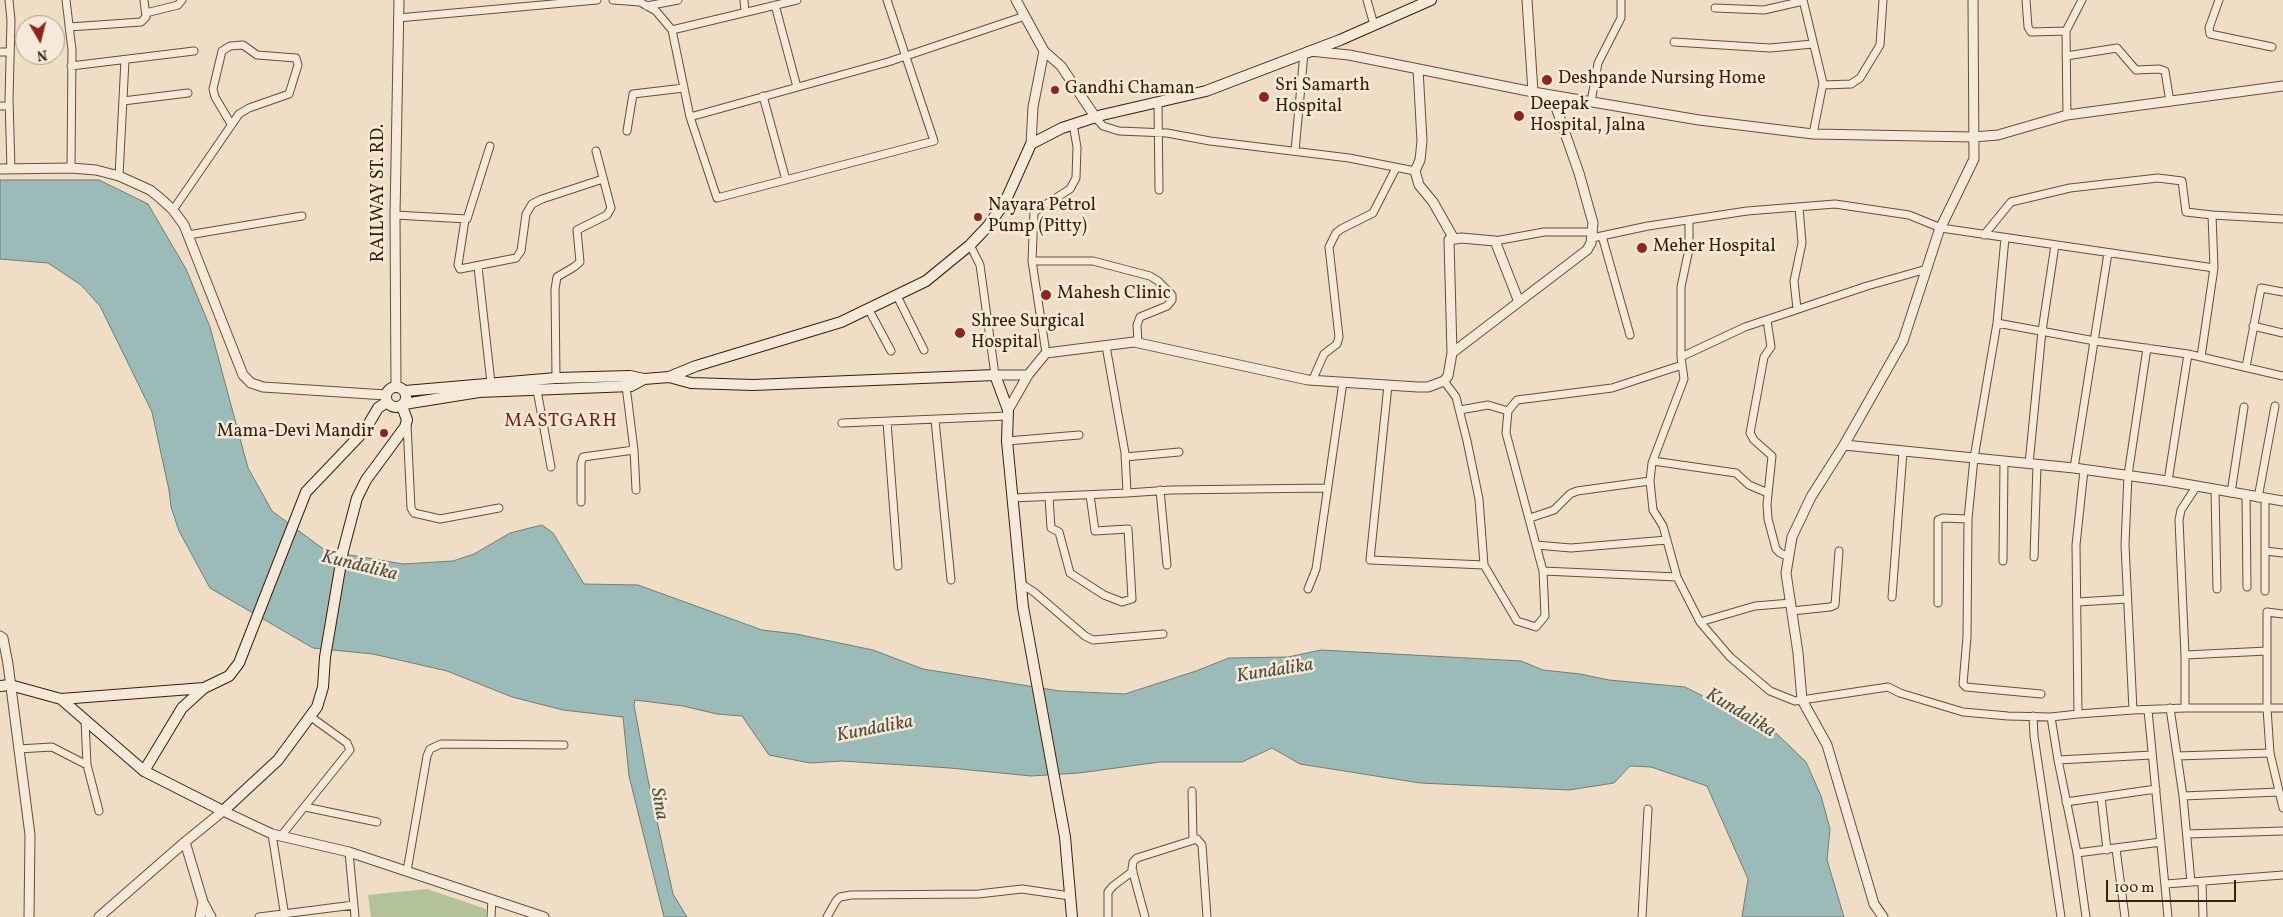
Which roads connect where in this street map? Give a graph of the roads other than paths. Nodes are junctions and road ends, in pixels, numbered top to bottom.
1 (9, 0) edge
2 (66, 0) edge
3 (144, 0) edge
4 (182, 0) edge
5 (399, 0) edge
6 (597, 0) edge
7 (614, 0) edge
8 (678, 0) edge
9 (744, 0) edge
10 (797, 0) edge
11 (887, 0) edge
12 (1016, 0) edge
13 (1368, 0) edge
14 (1432, 0) edge
15 (1527, 0) edge
16 (1620, 0) edge
17 (1803, 0) edge
18 (1883, 0) edge
19 (1974, 0) edge
20 (2026, 0) edge
21 (2082, 0) edge
22 (2219, 0) edge
23 (775, 5) junction
24 (647, 6) junction
25 (1715, 8) dead end
26 (745, 12) junction
27 (146, 13) junction
28 (1025, 16) junction
29 (398, 18) junction
30 (1374, 25) junction
31 (69, 27) junction
32 (672, 30) junction
33 (2066, 30) junction
34 (1674, 42) dead end
35 (1813, 44) junction
36 (2272, 47) dead end
37 (194, 51) dead end
38 (1044, 51) junction
39 (0, 52) edge
40 (10, 52) junction
41 (1307, 52) junction
42 (907, 56) junction
43 (2066, 56) junction
44 (125, 60) junction
45 (71, 66) junction
46 (1418, 69) junction
47 (1823, 85) junction
48 (2283, 86) edge
49 (797, 87) junction
50 (684, 88) junction
51 (188, 92) dead end
52 (1533, 92) junction
53 (763, 96) junction
54 (1552, 96) junction
55 (123, 101) junction
56 (1592, 102) junction
57 (2170, 102) junction
58 (1158, 103) junction
59 (0, 106) edge
60 (9, 106) junction
61 (2067, 115) junction
62 (690, 117) junction
63 (1096, 118) junction
64 (231, 124) junction
65 (1073, 124) junction
66 (627, 131) dead end
67 (1160, 132) junction
68 (1813, 134) junction
69 (1973, 137) junction
70 (1031, 144) junction
71 (490, 146) dead end
72 (596, 151) dead end
73 (1296, 151) junction
74 (71, 168) junction
75 (1396, 168) junction
76 (0, 169) edge
77 (11, 169) junction
78 (1415, 171) junction
79 (119, 176) junction
80 (603, 179) junction
81 (786, 180) junction
82 (1159, 190) dead end
83 (1799, 207) junction
84 (173, 210) junction
85 (395, 215) junction
86 (2212, 215) junction
87 (302, 216) dead end
88 (2283, 219) edge
89 (465, 220) junction
90 (1689, 220) junction
91 (1941, 228) junction
92 (188, 235) junction
93 (1596, 235) junction
94 (1984, 235) junction
95 (2005, 238) junction
96 (1454, 239) junction
97 (1495, 241) junction
98 (970, 244) junction
99 (2055, 245) junction
100 (2108, 253) junction
101 (1032, 261) junction
102 (478, 267) junction
103 (2214, 268) junction
104 (1927, 269) junction
105 (2283, 292) edge
106 (897, 296) junction
107 (1519, 302) junction
108 (1797, 309) junction
109 (869, 310) junction
110 (1767, 320) junction
111 (1997, 323) junction
112 (2254, 326) junction
113 (2042, 331) junction
114 (2283, 333) edge
115 (1630, 335) dead end
116 (2095, 341) junction
117 (1138, 342) junction
118 (1106, 346) junction
119 (2147, 348) junction
120 (924, 350) dead end
121 (891, 351) dead end
122 (1452, 353) junction
123 (1046, 354) junction
124 (2188, 354) junction
125 (2201, 357) junction
126 (1681, 361) junction
127 (2246, 367) junction
128 (995, 375) junction
129 (1028, 375) junction
130 (2283, 376) edge
131 (668, 377) junction
132 (556, 378) junction
133 (644, 379) junction
134 (1313, 379) junction
135 (1444, 381) junction
136 (1343, 382) junction
137 (491, 383) junction
138 (1388, 385) junction
139 (626, 386) junction
140 (400, 389) junction
141 (537, 390) junction
142 (387, 399) junction
143 (419, 402) junction
144 (403, 405) junction
145 (2275, 406) dead end
146 (2244, 407) dead end
147 (1460, 410) junction
148 (1508, 411) junction
149 (1008, 413) junction
150 (406, 420) junction
151 (935, 420) junction
152 (887, 422) junction
153 (842, 423) dead end
154 (1079, 435) dead end
155 (1007, 441) junction
156 (1844, 445) junction
157 (634, 450) junction
158 (1179, 452) dead end
159 (1903, 452) junction
160 (1125, 457) junction
161 (1974, 458) junction
162 (1653, 461) junction
163 (2004, 461) junction
164 (2033, 464) junction
165 (551, 467) dead end
166 (2074, 468) junction
167 (2084, 470) junction
168 (2128, 475) junction
169 (2168, 481) junction
170 (1650, 482) junction
171 (2196, 487) junction
172 (1326, 488) junction
173 (636, 490) dead end
174 (1160, 490) junction
175 (2215, 490) junction
176 (1127, 493) junction
177 (1768, 493) junction
178 (2231, 493) junction
179 (1090, 495) junction
180 (2246, 496) junction
181 (1049, 497) junction
182 (1012, 498) junction
183 (2262, 498) junction
184 (2283, 501) edge
185 (581, 502) dead end
186 (499, 508) dead end
187 (1530, 518) junction
188 (1968, 519) junction
189 (1667, 540) junction
190 (1536, 545) junction
191 (1839, 551) dead end
192 (2265, 551) junction
193 (2283, 553) edge
194 (1788, 557) junction
195 (2034, 557) dead end
196 (2003, 561) dead end
197 (1166, 564) dead end
198 (1484, 565) junction
199 (898, 566) dead end
200 (1543, 571) junction
201 (1677, 577) junction
202 (950, 580) dead end
203 (1020, 583) junction
204 (2247, 587) dead end
205 (1308, 589) dead end
206 (2217, 589) dead end
207 (2265, 591) dead end
208 (1892, 597) dead end
209 (2127, 599) junction
210 (2078, 602) junction
211 (1938, 603) dead end
212 (1791, 607) junction
213 (2283, 614) edge
214 (1700, 622) junction
215 (1163, 634) dead end
216 (0, 636) edge
217 (2267, 651) junction
218 (2184, 655) junction
219 (5, 686) edge
220 (204, 688) junction
221 (2041, 694) dead end
222 (61, 699) junction
223 (1802, 700) junction
224 (2170, 708) junction
225 (2185, 708) junction
226 (2267, 708) junction
227 (2283, 708) edge
228 (2133, 710) junction
229 (2148, 710) junction
230 (2078, 714) junction
231 (2033, 716) junction
232 (2051, 716) junction
233 (310, 717) junction
234 (85, 720) junction
235 (564, 745) dead end
236 (18, 749) junction
237 (2270, 753) junction
238 (2152, 755) junction
239 (2177, 756) junction
240 (2058, 760) junction
241 (87, 765) junction
242 (144, 771) junction
243 (2156, 789) junction
244 (1192, 791) dead end
245 (2279, 792) junction
246 (2183, 796) junction
247 (2101, 797) junction
248 (2066, 802) junction
249 (2283, 805) edge
250 (305, 807) junction
251 (1648, 809) dead end
252 (100, 811) dead end
253 (223, 811) junction
254 (377, 822) dead end
255 (2283, 831) edge
256 (2187, 834) junction
257 (277, 835) junction
258 (1193, 840) junction
259 (184, 842) junction
260 (2161, 842) junction
261 (2116, 849) junction
262 (2107, 850) junction
263 (350, 852) junction
264 (2077, 853) junction
265 (1133, 870) junction
266 (407, 871) junction
267 (2283, 876) edge
268 (2202, 881) junction
269 (2191, 882) junction
270 (2166, 884) junction
271 (1070, 896) junction
272 (492, 899) junction
273 (203, 902) junction
274 (354, 904) junction
275 (284, 916) edge
276 (29, 917) edge
277 (98, 917) edge
278 (200, 917) edge
279 (211, 917) edge
280 (259, 917) edge
281 (355, 917) edge
282 (491, 917) edge
283 (544, 917) edge
284 (827, 917) edge
285 (1072, 917) edge
286 (1108, 917) edge
287 (1145, 917) edge
288 (1208, 917) edge
289 (1642, 917) edge
290 (1883, 917) edge
291 (2061, 917) edge
292 (2086, 917) edge
293 (2125, 917) edge
294 (2168, 917) edge
295 (2203, 917) edge

1 - 40 street
2 - 31 street
3 - 27 street
4 - 27 street
5 - 29 street, RAILWAY ST. RD.
6 - 29 street
7 - 24 street
8 - 24 street
9 - 26 street
10 - 23 street
11 - 42 street
12 - 28 street
13 - 30 street
14 - 30 main road
15 - 52 street
16 - 56 street
17 - 25 street
17 - 35 street
18 - 47 street
19 - 69 street
20 - 33 street
21 - 33 street
22 - 36 street
23 - 26 street
23 - 49 street
24 - 32 street
26 - 32 street
27 - 31 street
28 - 38 street
28 - 42 street
29 - 85 street, RAILWAY ST. RD.
30 - 41 main road
31 - 45 street
32 - 50 street
33 - 43 street
34 - 35 street
35 - 47 street
37 - 44 street
38 - 63 street
38 - 70 street
39 - 40 street
40 - 60 street
41 - 46 street
41 - 58 main road
41 - 73 street
42 - 49 street
42 - 81 street
43 - 57 street
43 - 61 street
44 - 45 street
44 - 55 street
45 - 74 street
46 - 52 street
46 - 78 street
47 - 68 street
48 - 57 street
49 - 53 street
50 - 62 street
50 - 66 street
51 - 55 street
52 - 54 street
53 - 62 street
53 - 81 street
54 - 56 street
54 - 93 street
55 - 79 street
56 - 68 street
57 - 61 street
58 - 63 main road
58 - 67 street
59 - 60 street
60 - 77 street
61 - 69 street
62 - 81 street
63 - 65 main road
63 - 67 street
64 - 64 street
64 - 84 street
65 - 70 main road
65 - 101 street
67 - 73 street
67 - 82 street
68 - 69 street
69 - 91 street
70 - 98 main road
71 - 89 street
72 - 80 street
73 - 75 street
74 - 77 street
74 - 79 street
75 - 78 street
75 - 134 street
76 - 77 street
78 - 96 street
79 - 84 street
80 - 102 street
80 - 132 street
83 - 90 street
83 - 91 street
83 - 108 street
84 - 92 street
85 - 89 street
85 - 140 street, RAILWAY ST. RD.
86 - 88 street
86 - 94 street
86 - 103 street
87 - 92 street
89 - 102 street
90 - 93 street
90 - 126 street
91 - 94 street
91 - 104 street
92 - 142 street
93 - 97 street
93 - 107 street
93 - 115 street
94 - 95 street
95 - 99 street
95 - 111 street
96 - 97 street
96 - 122 street
97 - 107 street
98 - 106 main road
98 - 128 street
99 - 100 street
99 - 113 street
100 - 103 street
100 - 116 street
101 - 117 street
101 - 123 street
102 - 137 street
103 - 125 street
104 - 108 street
104 - 156 street
105 - 112 street
106 - 109 main road
106 - 120 street
107 - 122 street
108 - 110 street
109 - 121 street
109 - 131 main road
110 - 126 street
110 - 177 street
111 - 113 street
111 - 161 street
112 - 114 street
112 - 127 street
113 - 116 street
113 - 164 street
116 - 119 street
116 - 166 street
117 - 118 street
117 - 134 street
118 - 123 street
118 - 160 street
119 - 124 street
119 - 168 street
122 - 135 street
123 - 129 street
124 - 125 street
124 - 169 street
125 - 127 street
126 - 148 street
126 - 162 street
127 - 130 street
128 - 129 street
128 - 131 main road
128 - 149 main road
129 - 149 street
131 - 133 main road
132 - 133 main road
132 - 137 main road
133 - 139 main road
134 - 136 street
135 - 138 street
135 - 147 street
136 - 138 street
136 - 172 street
137 - 140 main road
138 - 198 street
139 - 141 main road
139 - 157 street
140 - 142 main road
140 - 144 main road
141 - 143 main road
141 - 165 street
142 - 144 main road
142 - 220 main road
143 - 144 main road
143 - 150 main road
144 - 150 main road
145 - 183 street
146 - 178 street
147 - 148 street
147 - 198 street
148 - 187 street
149 - 151 street
149 - 155 main road
150 - 186 street
150 - 233 main road
151 - 152 street
151 - 202 street
152 - 153 street
152 - 199 street
154 - 155 street
155 - 182 main road
156 - 159 street
156 - 194 street
157 - 173 street
157 - 185 street
158 - 160 street
159 - 161 street
159 - 208 street
160 - 176 street
161 - 163 street
161 - 188 street
162 - 170 street
162 - 177 street
163 - 164 street
163 - 196 street
164 - 166 street
164 - 195 street
166 - 167 street
167 - 168 street
167 - 210 street
168 - 169 street
168 - 209 street
169 - 171 street
170 - 187 street
170 - 189 street
171 - 175 street
171 - 218 street
172 - 174 street
172 - 205 street
174 - 176 street
174 - 197 street
175 - 178 street
175 - 206 street
176 - 179 street
177 - 194 street
178 - 180 street
179 - 181 street
179 - 181 street
180 - 183 street
180 - 204 street
181 - 182 street
182 - 203 main road
183 - 184 street
183 - 192 street
187 - 190 street
188 - 211 street
188 - 221 street
189 - 190 street
189 - 201 street
190 - 200 street
191 - 212 street
192 - 193 street
192 - 207 street
194 - 212 street
198 - 200 street
200 - 201 street
201 - 214 street
203 - 215 street
203 - 271 main road
209 - 210 street
209 - 228 street
210 - 230 street
212 - 214 street
212 - 223 street
213 - 217 street
214 - 223 street
216 - 219 street
217 - 218 street
217 - 226 street
218 - 225 street
219 - 222 main road
219 - 236 street
220 - 222 main road
220 - 242 main road
222 - 234 main road
223 - 231 street
223 - 290 street
224 - 225 street
224 - 229 street
224 - 239 street
225 - 226 street
226 - 227 street
226 - 237 street
228 - 229 street
228 - 230 street
229 - 238 street
230 - 232 street
231 - 232 street
231 - 291 street
232 - 240 street
233 - 250 street
233 - 253 main road
234 - 241 street
234 - 242 main road
235 - 266 street
236 - 241 street
236 - 276 street
237 - 239 street
237 - 245 street
238 - 240 street
238 - 243 street
239 - 246 street
240 - 248 street
241 - 252 street
242 - 253 main road
243 - 247 street
243 - 260 street
244 - 258 street
245 - 246 street
245 - 249 street
246 - 256 street
247 - 248 street
247 - 262 street
248 - 264 street
250 - 254 street
250 - 257 street
251 - 289 street
253 - 257 street
253 - 259 street
255 - 256 street
256 - 269 street
257 - 263 street
257 - 275 street
258 - 265 street
258 - 288 street
259 - 273 street
259 - 277 street
260 - 261 street
260 - 270 street
261 - 262 street
261 - 293 street
262 - 264 street
263 - 266 street
263 - 274 street
264 - 292 street
265 - 286 street
265 - 287 street
266 - 272 street
267 - 268 street
268 - 269 street
268 - 295 street
269 - 270 street
270 - 294 street
271 - 284 street
271 - 285 main road
272 - 282 street
272 - 283 street
273 - 278 street
273 - 279 street
274 - 275 street
274 - 281 street
275 - 280 street

